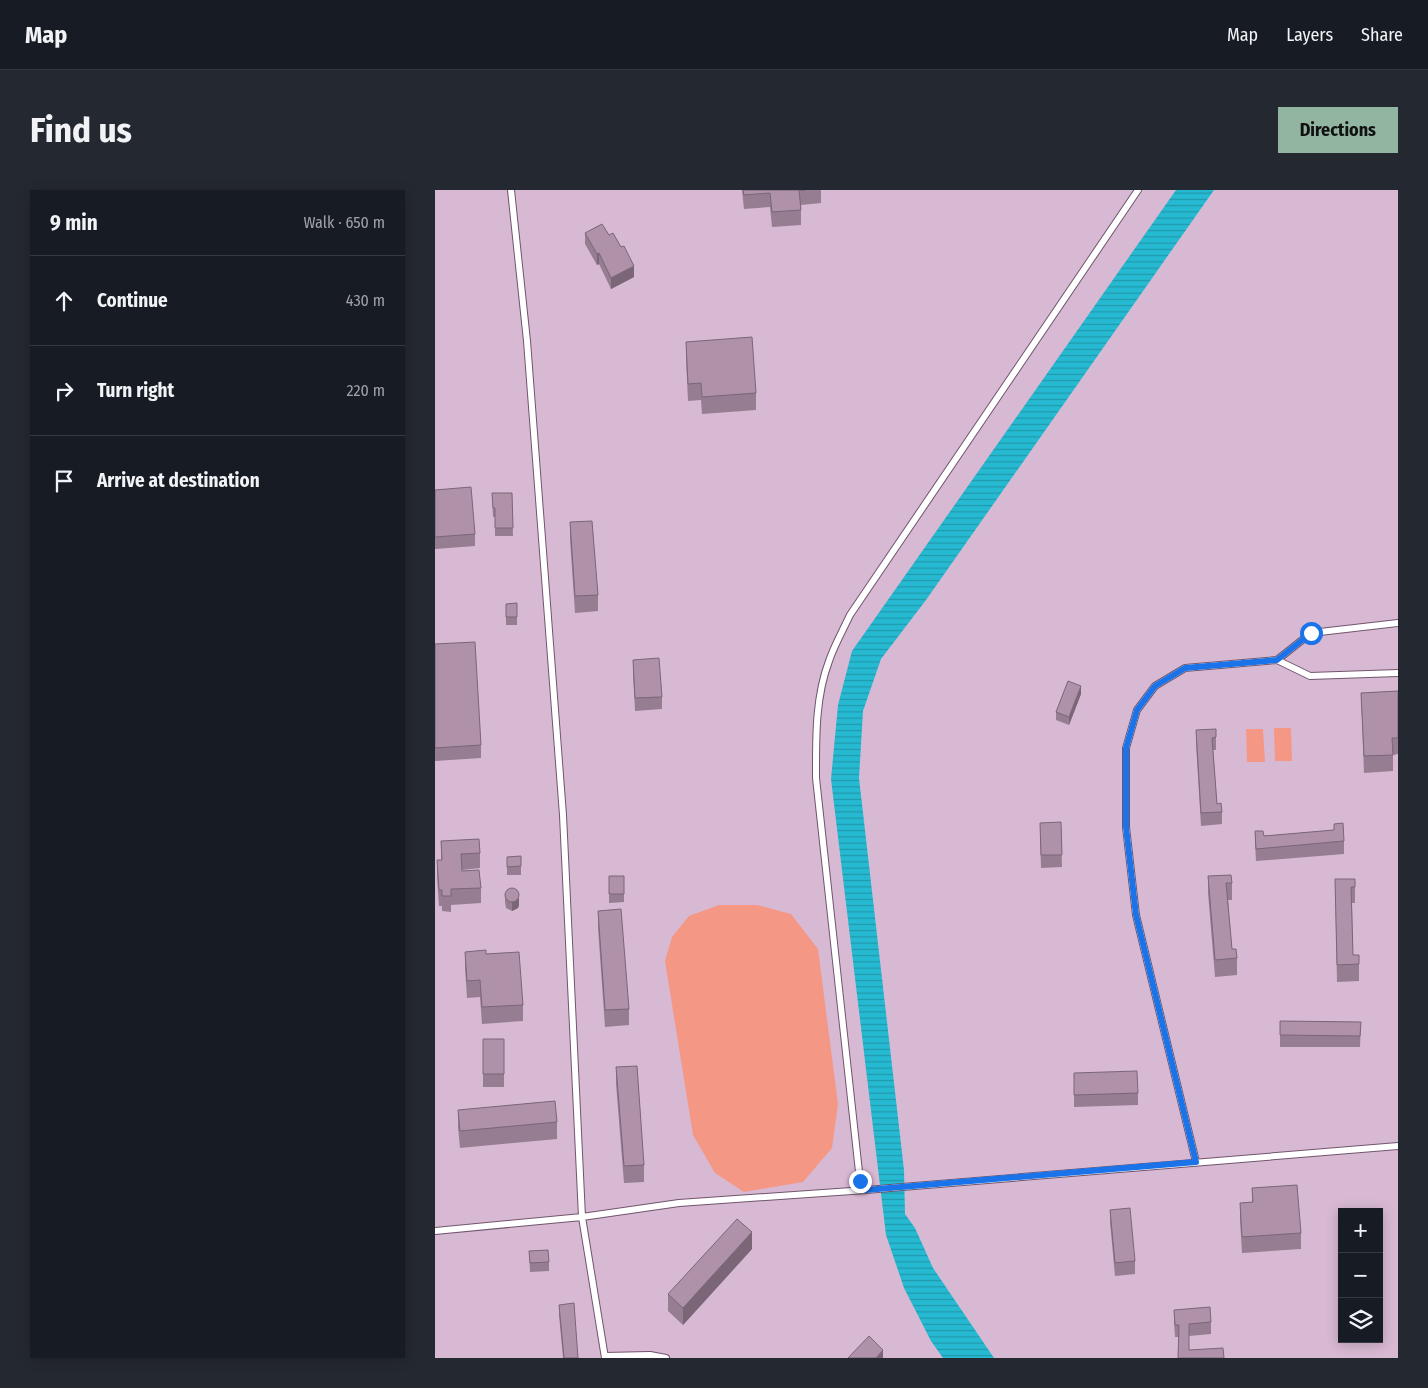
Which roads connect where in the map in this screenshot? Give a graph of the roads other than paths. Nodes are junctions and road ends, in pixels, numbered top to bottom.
1 (511, 190) edge
2 (1138, 190) edge
3 (1398, 623) edge
4 (1277, 660) junction
5 (1398, 672) edge
6 (1398, 1146) edge
7 (1196, 1162) junction
8 (866, 1190) junction
9 (582, 1217) junction
10 (435, 1231) edge
11 (605, 1357) edge
12 (666, 1358) edge

1 - 9 lane
2 - 8 lane
3 - 4 lane
4 - 5 lane
4 - 7 lane
6 - 7 lane
7 - 8 lane
8 - 9 lane
9 - 10 lane
9 - 11 lane
11 - 12 lane

